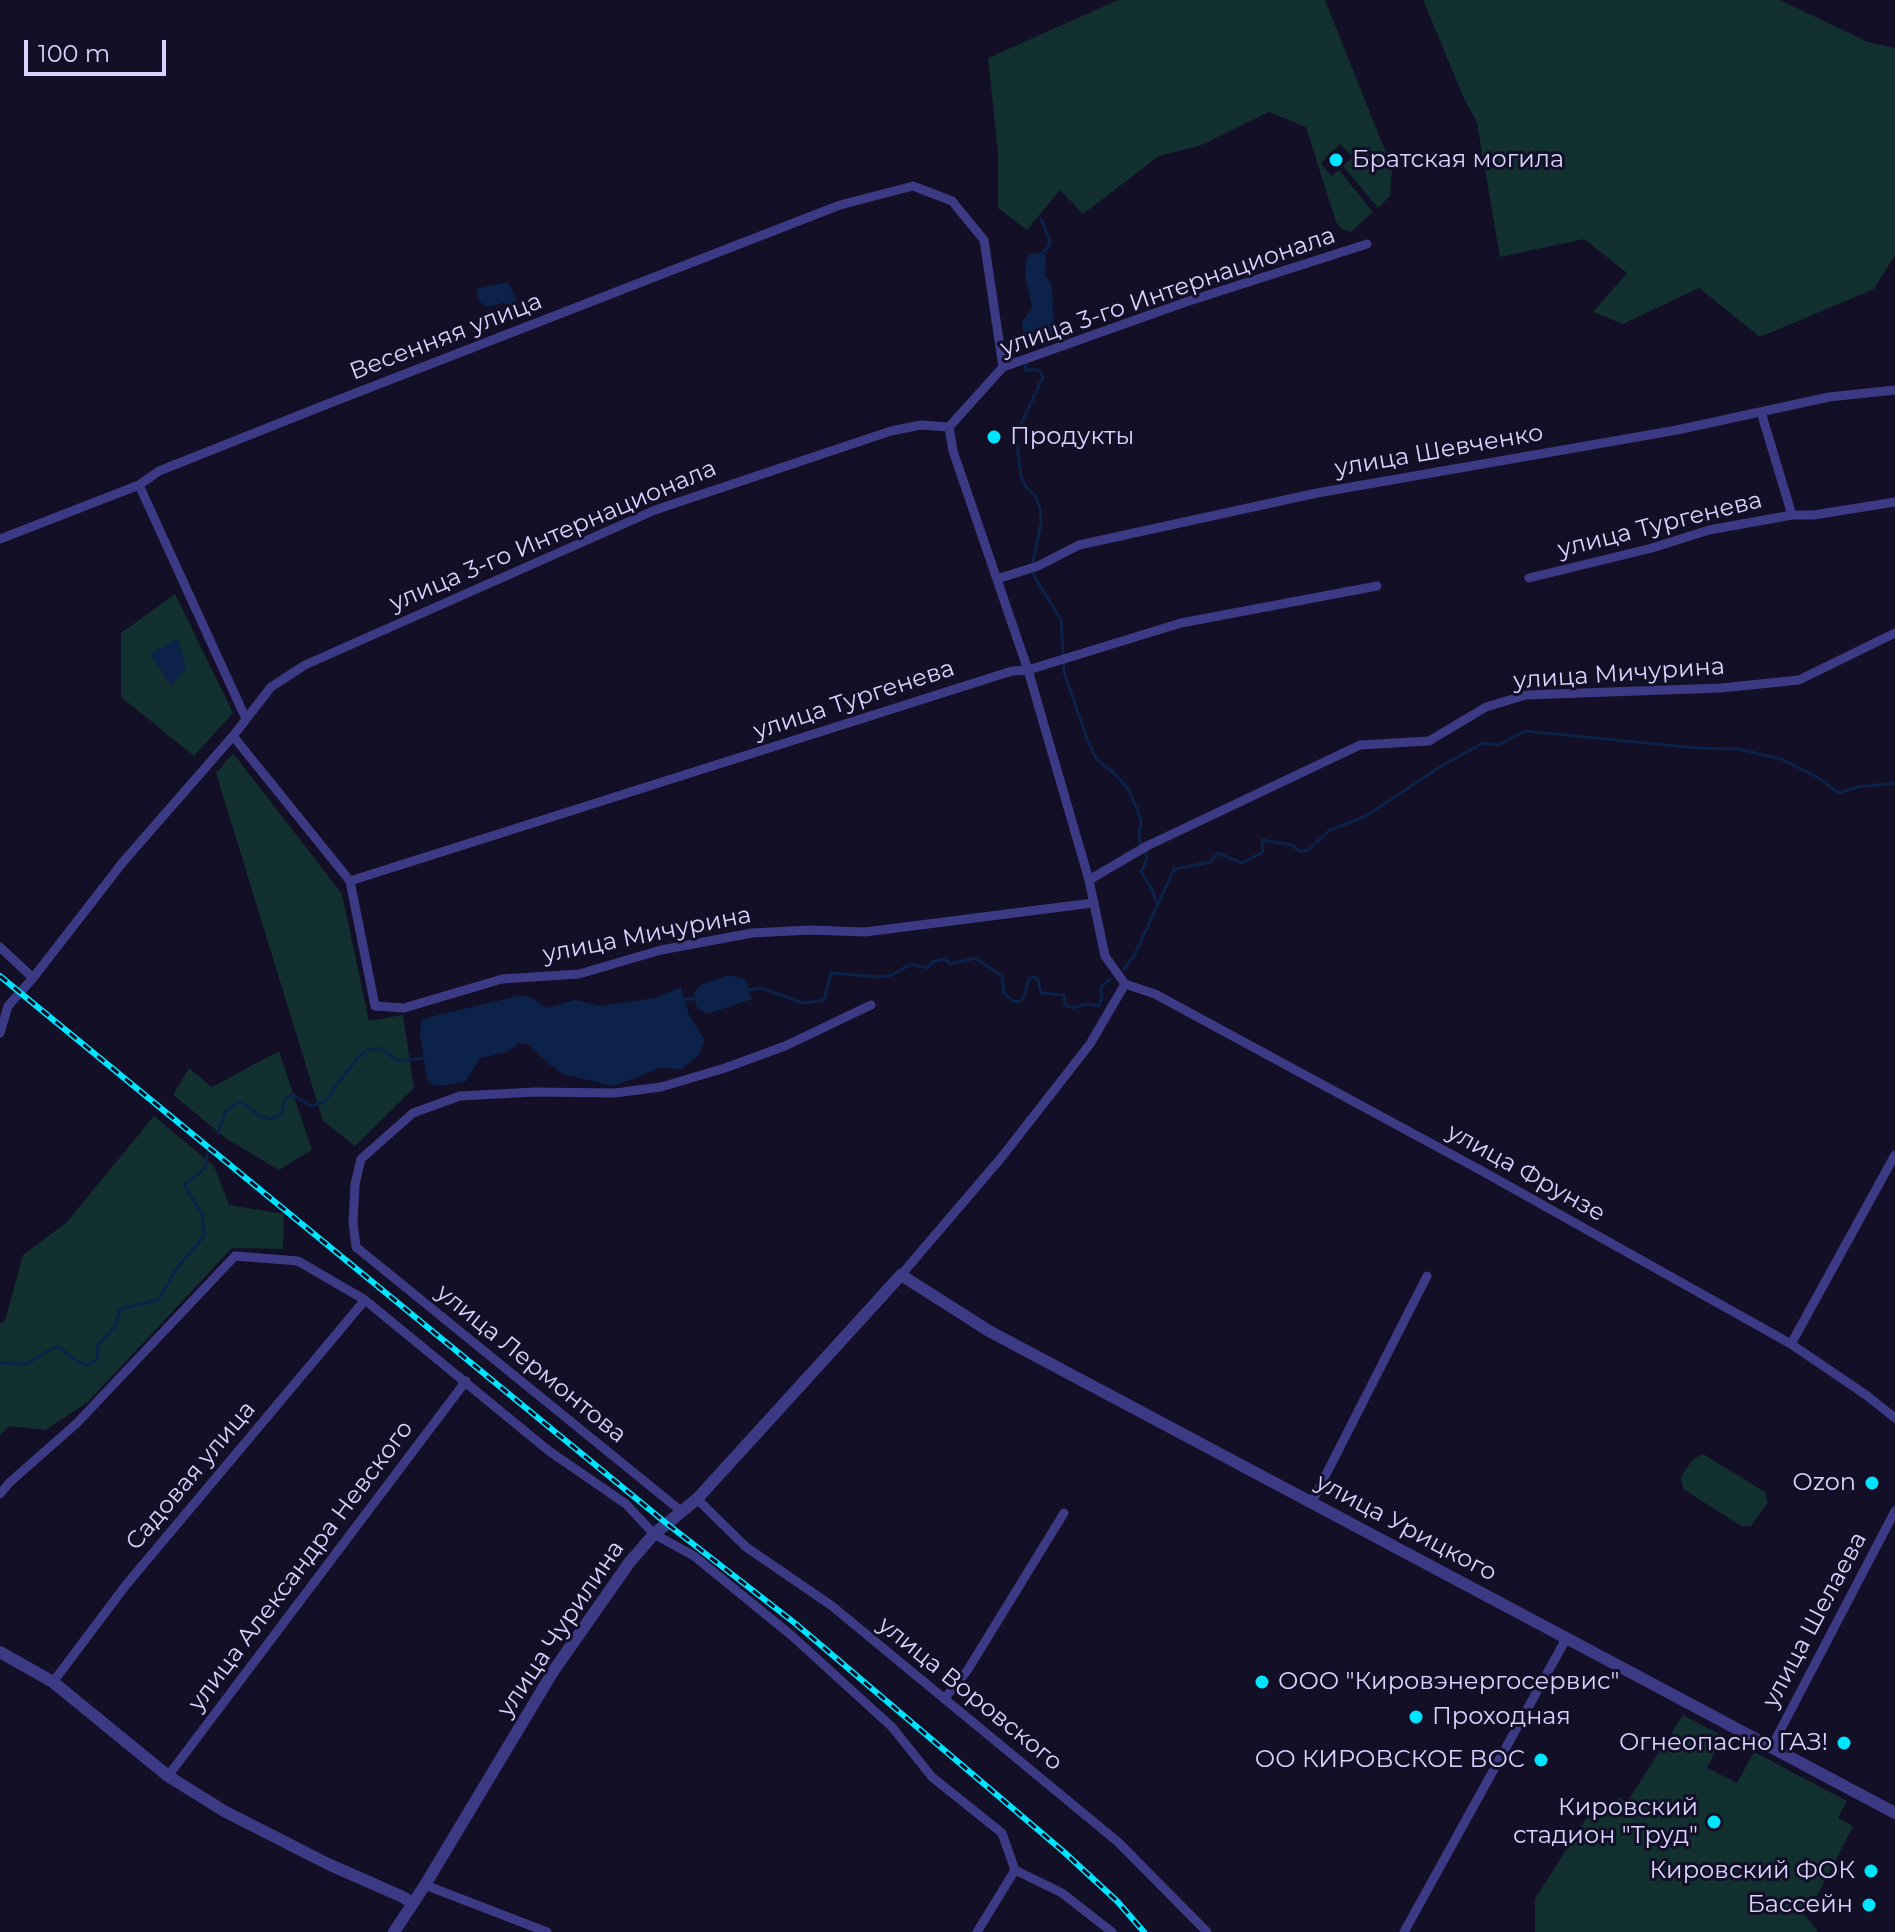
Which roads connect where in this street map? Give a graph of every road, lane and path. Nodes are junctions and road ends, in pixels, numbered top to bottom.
1 (1367, 244) dead end
2 (1003, 367) junction
3 (1895, 390) edge
4 (1761, 412) junction
5 (949, 427) junction
6 (139, 485) junction
7 (1895, 502) edge
8 (1792, 515) junction
9 (0, 539) edge
10 (1529, 578) dead end
11 (997, 579) junction
12 (1377, 586) dead end
13 (1895, 633) edge
14 (1028, 670) junction
15 (246, 719) junction
16 (233, 736) junction
17 (1089, 880) junction
18 (350, 881) junction
19 (1093, 903) junction
20 (0, 947) edge
21 (33, 978) junction
22 (1125, 984) junction
23 (871, 1005) dead end
24 (0, 1033) edge
25 (1895, 1155) edge
26 (901, 1275) junction
27 (1427, 1276) dead end
28 (365, 1300) junction
29 (1791, 1344) junction
30 (466, 1381) junction
31 (1895, 1418) edge
32 (0, 1494) edge
33 (697, 1499) junction
34 (1312, 1502) junction
35 (681, 1511) junction
36 (1895, 1512) edge
37 (1064, 1513) dead end
38 (654, 1534) junction
39 (1566, 1639) junction
40 (0, 1652) edge
41 (53, 1682) junction
42 (944, 1699) junction
43 (1771, 1748) junction
44 (168, 1776) junction
45 (1895, 1813) edge
46 (1015, 1870) junction
47 (425, 1885) junction
48 (412, 1903) junction
49 (394, 1932) edge
50 (547, 1932) edge
51 (977, 1932) edge
52 (1112, 1932) edge
53 (1207, 1932) edge
54 (1404, 1932) edge

1 - 2 street, улица 3-го Интернационала
2 - 5 street, улица 3-го Интернационала
2 - 6 street, Весенняя улица
3 - 4 street, улица Шевченко
4 - 8 street
4 - 11 street, улица Шевченко
5 - 11 street
5 - 15 street, улица 3-го Интернационала
6 - 9 street, Весенняя улица
6 - 15 street
7 - 8 street, улица Тургенева
8 - 10 street, улица Тургенева
11 - 14 street
12 - 14 street, улица Тургенева
13 - 17 street, улица Мичурина
14 - 17 street
14 - 18 street, улица Тургенева
15 - 16 street, улица 3-го Интернационала
16 - 18 street
16 - 21 street, улица 3-го Интернационала
17 - 19 street
18 - 19 street, улица Мичурина
19 - 22 street
20 - 21 street
21 - 24 street, улица 3-го Интернационала
22 - 26 street
22 - 29 street, улица Фрунзе
23 - 35 street, улица Лермонтова
25 - 29 street
26 - 33 street, улица Чурилина
26 - 34 street, улица Урицкого
27 - 34 street
28 - 30 street
28 - 32 street
28 - 41 street, Садовая улица
29 - 31 street, улица Фрунзе
30 - 38 street
30 - 44 street, улица Александра Невского
33 - 35 street, улица Чурилина
33 - 42 street, улица Воровского
34 - 39 street, улица Урицкого
35 - 38 street, улица Чурилина
36 - 43 street, улица Шелаева
37 - 42 street
38 - 46 street
38 - 47 street, улица Чурилина
39 - 43 street, улица Урицкого
39 - 54 street
40 - 41 street
41 - 44 street
42 - 53 street, улица Воровского
43 - 45 street, улица Урицкого
44 - 48 street
46 - 51 street
46 - 52 street
47 - 48 street, улица Чурилина
47 - 50 street
48 - 49 street, улица Чурилина

